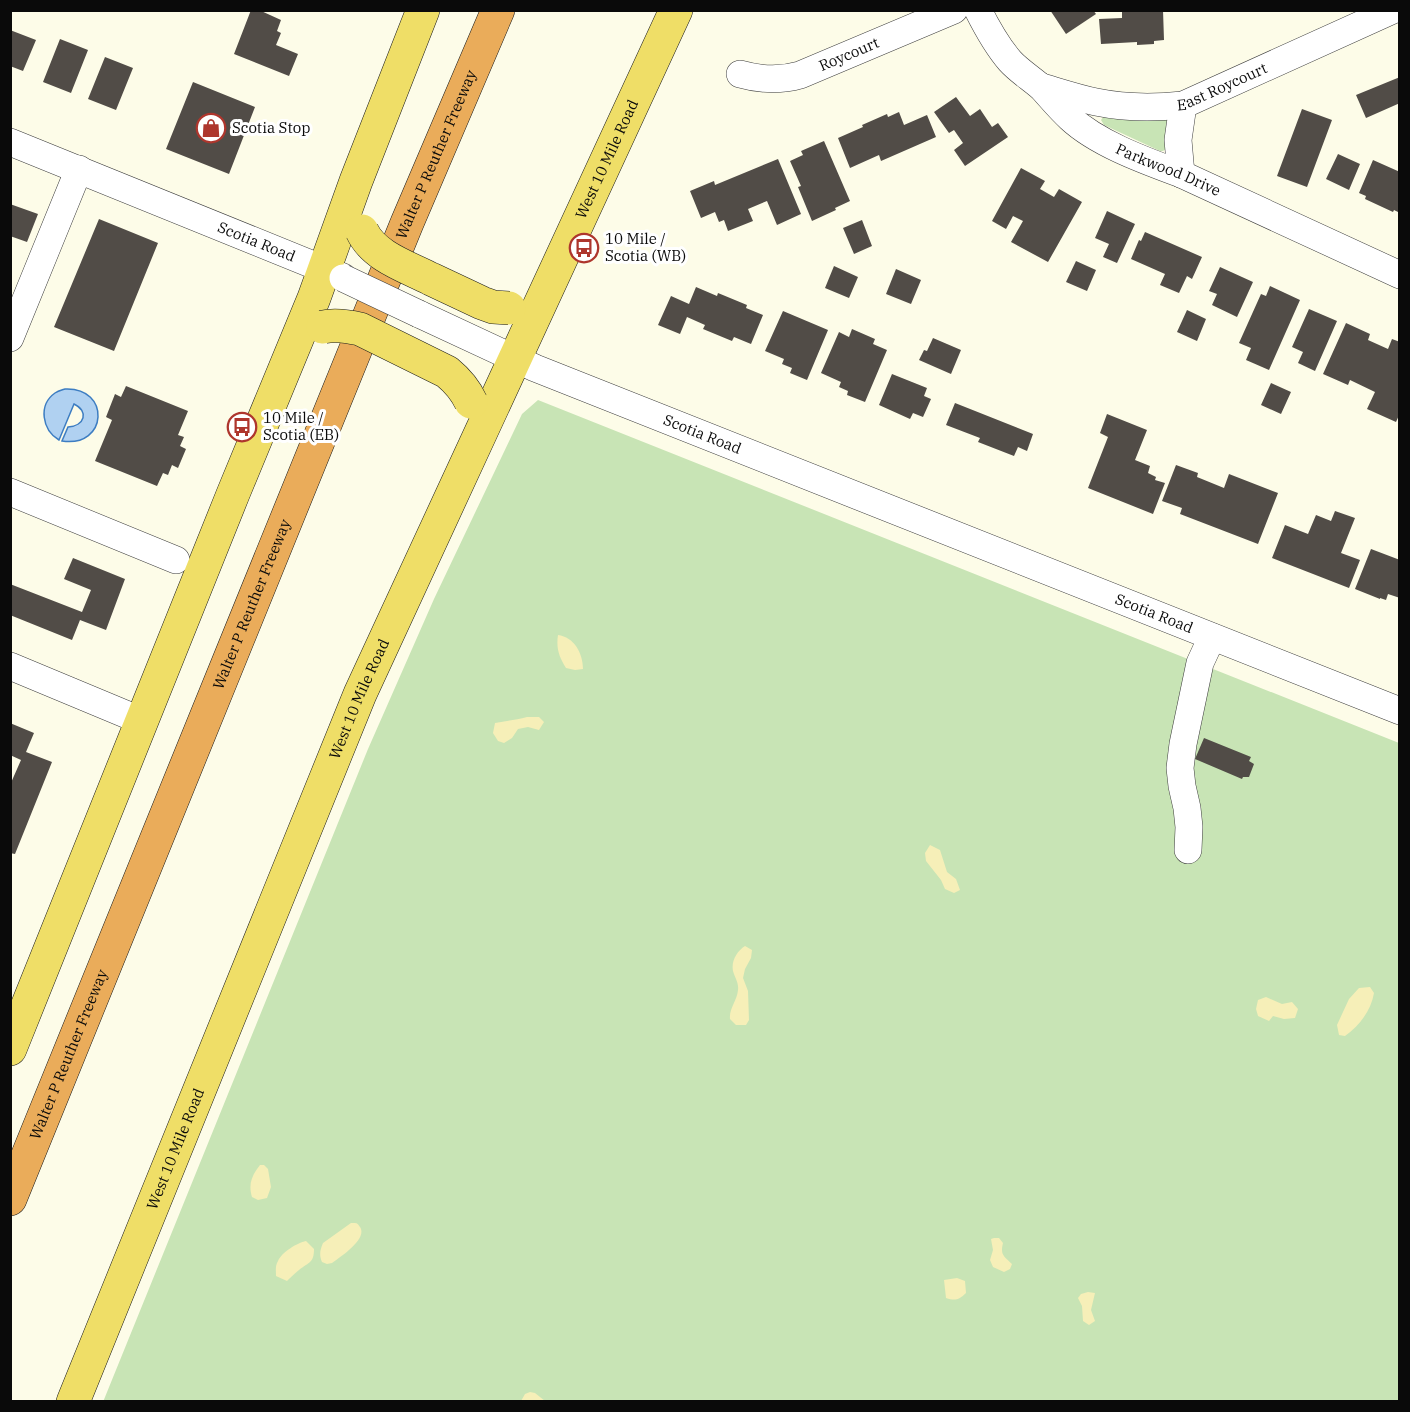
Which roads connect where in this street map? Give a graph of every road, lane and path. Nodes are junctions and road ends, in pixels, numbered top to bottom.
1 (423, 10) edge
2 (498, 10) edge
3 (676, 10) edge
4 (954, 10) edge
5 (978, 10) edge
6 (1393, 10) edge
7 (740, 74) dead end
8 (1041, 87) junction
9 (1184, 105) junction
10 (10, 141) edge
11 (79, 169) junction
12 (1181, 174) junction
13 (356, 181) junction
14 (334, 274) junction
15 (1400, 275) edge
16 (543, 296) junction
17 (10, 338) edge
18 (292, 350) junction
19 (503, 354) junction
20 (478, 436) junction
21 (10, 492) edge
22 (176, 560) dead end
23 (1212, 636) junction
24 (10, 666) edge
25 (1400, 711) edge
26 (142, 721) junction
27 (1188, 850) dead end
28 (10, 1049) edge
29 (10, 1199) edge
30 (73, 1401) edge

1 - 13 main road
2 - 29 highway, Walter P Reuther Freeway
3 - 16 main road, West 10 Mile Road
4 - 7 street, Roycourt
5 - 8 street, Parkwood Drive
6 - 9 street, East Roycourt
8 - 9 street, East Roycourt
8 - 12 street, Parkwood Drive
9 - 12 street
10 - 11 street, Scotia Road
11 - 14 street, Scotia Road
11 - 17 street
12 - 15 street, Parkwood Drive
13 - 14 main road
13 - 16 main road, bridge
14 - 18 main road
14 - 19 street, Scotia Road, bridge
16 - 19 main road, West 10 Mile Road
18 - 20 main road, bridge
18 - 26 main road
19 - 20 main road, West 10 Mile Road
19 - 23 street, Scotia Road
20 - 30 main road, West 10 Mile Road
21 - 22 street
23 - 25 street, Scotia Road
23 - 27 street
24 - 26 street
26 - 28 main road

